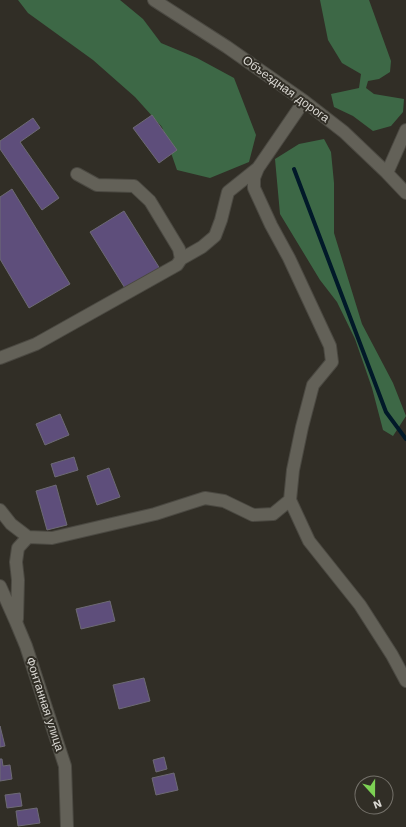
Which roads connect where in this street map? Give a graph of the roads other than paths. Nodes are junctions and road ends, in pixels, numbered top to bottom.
1 (154, 0) edge
2 (304, 101) junction
3 (406, 130) edge
4 (258, 168) junction
5 (386, 173) junction
6 (77, 174) dead end
7 (406, 193) edge
8 (182, 259) junction
9 (0, 358) edge
10 (290, 500) junction
11 (0, 510) edge
12 (28, 536) junction
13 (0, 586) edge
14 (16, 622) junction
15 (406, 681) edge
16 (67, 827) edge

1 - 2 street, Объездная дорога
2 - 4 street
2 - 5 street, Объездная дорога
3 - 5 street
4 - 8 street
4 - 10 street
5 - 7 street, Объездная дорога
6 - 8 street
8 - 9 street
10 - 12 street
10 - 15 street
11 - 12 street
12 - 14 street
13 - 14 street, Фонтанная улица
14 - 16 street, Фонтанная улица

